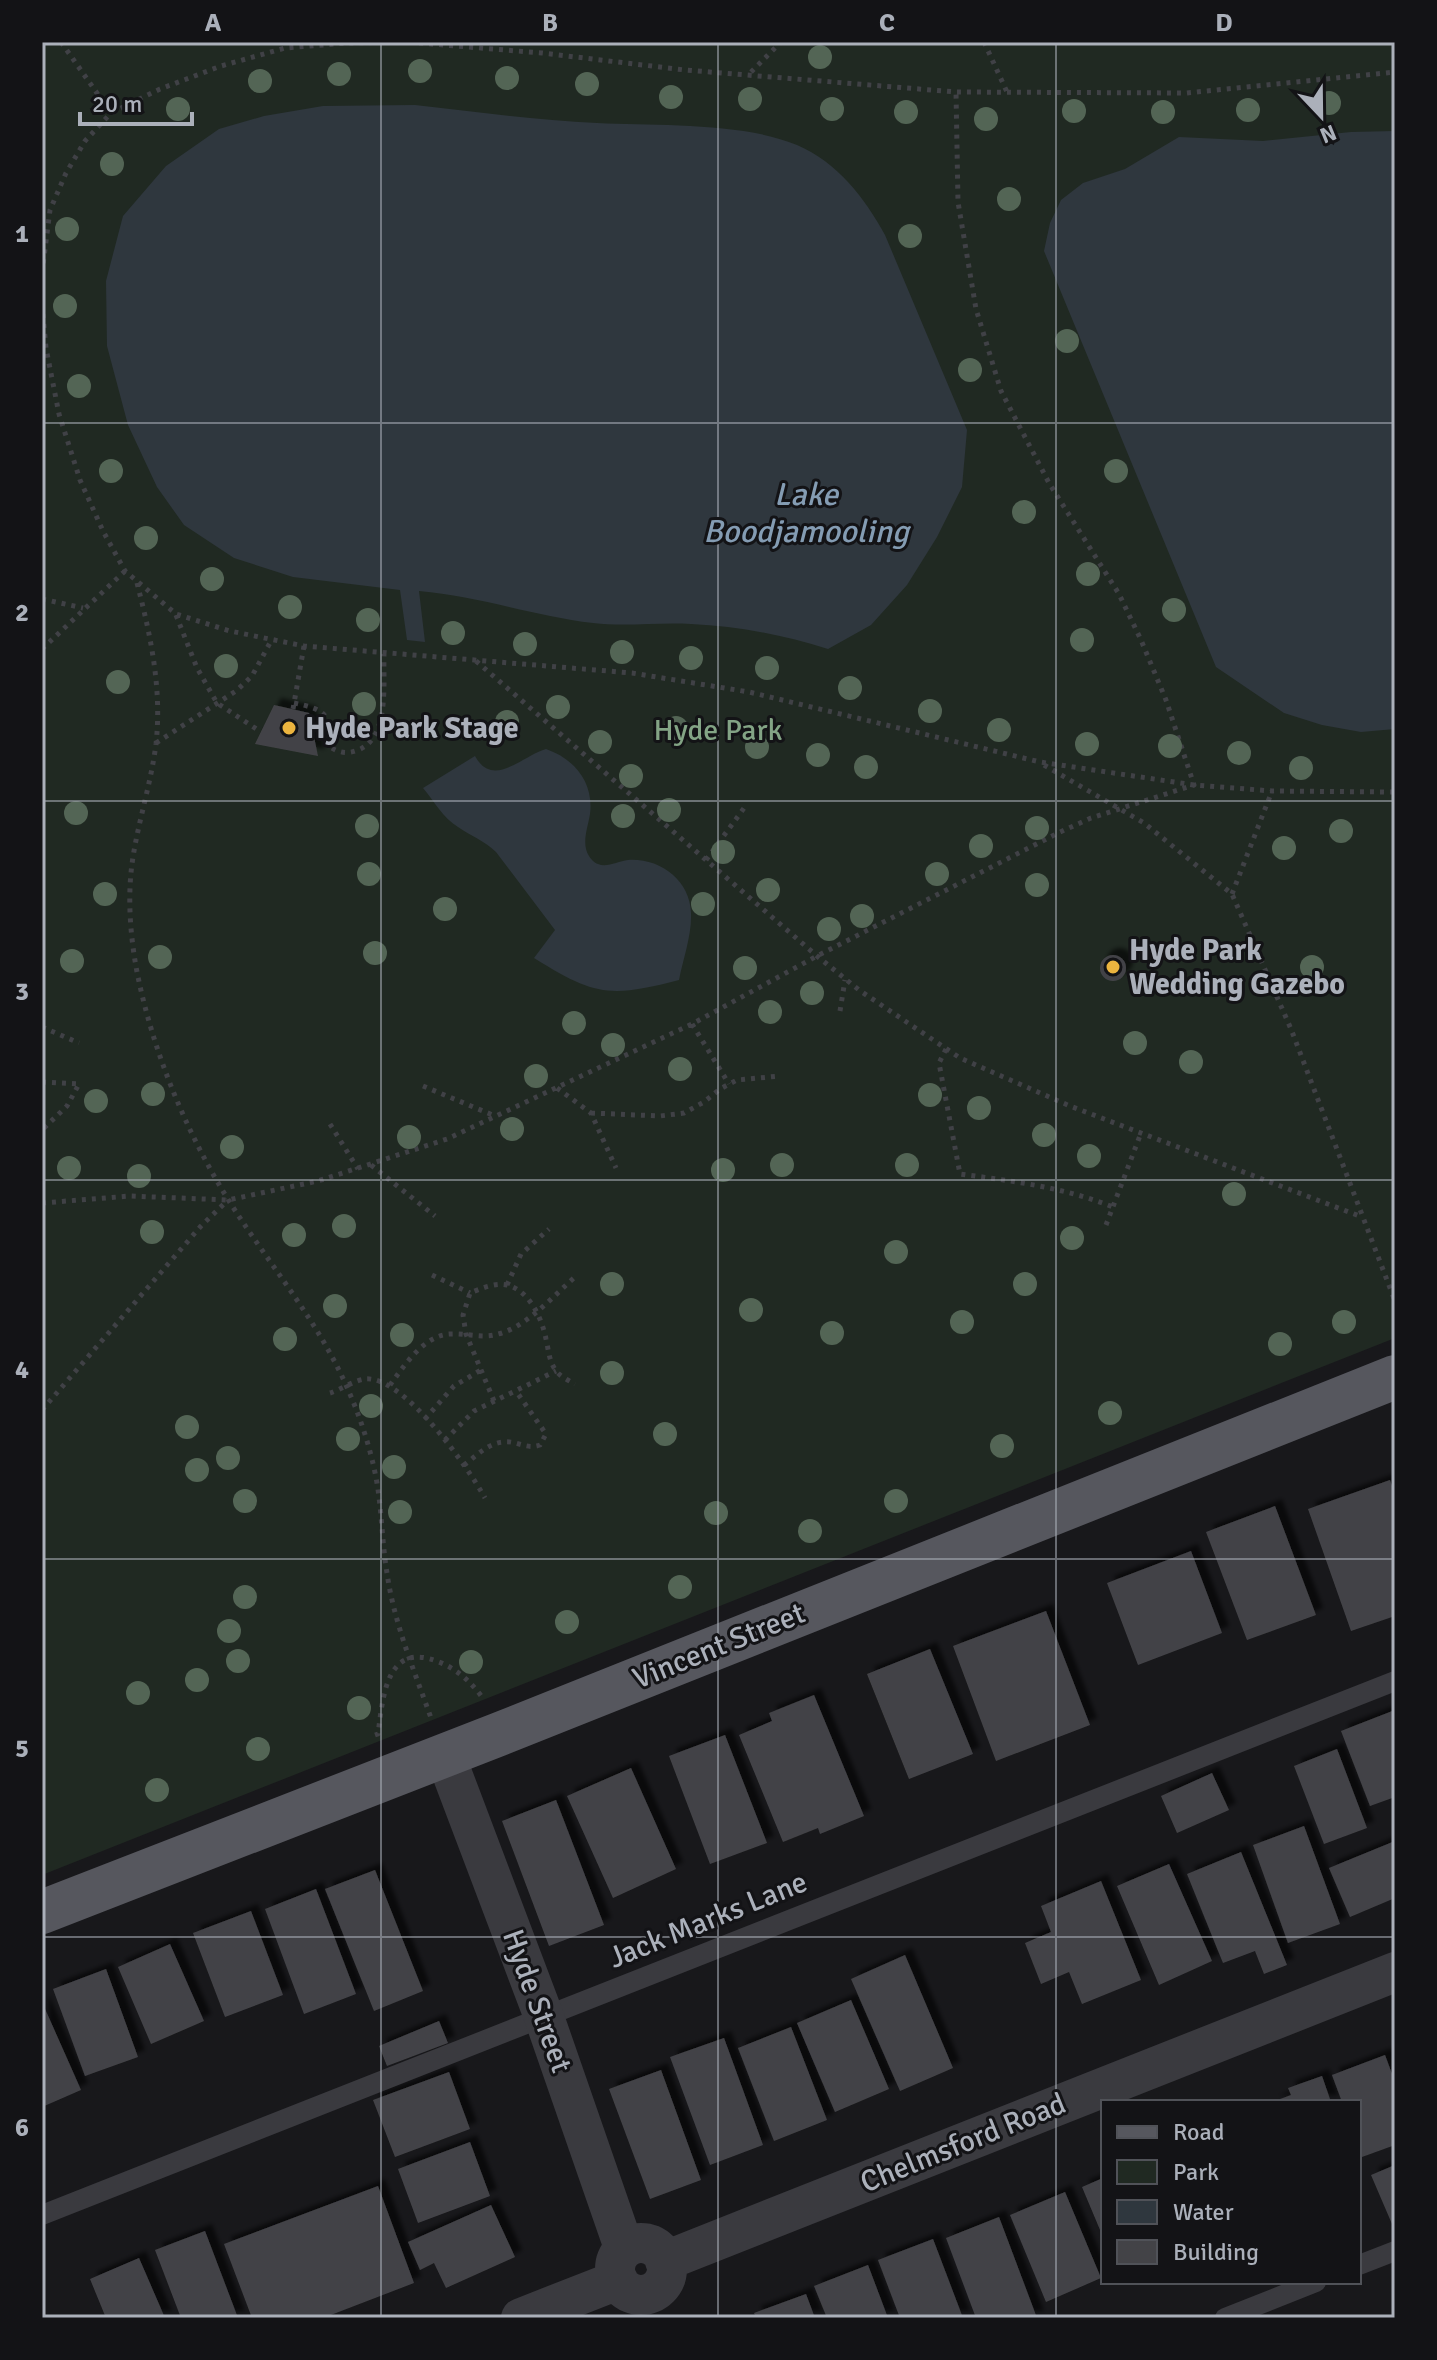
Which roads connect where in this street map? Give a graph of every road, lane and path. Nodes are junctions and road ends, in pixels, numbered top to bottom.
1 (61, 42) edge
2 (781, 42) edge
3 (984, 42) edge
4 (1395, 72) edge
5 (750, 73) junction
6 (956, 92) junction
7 (1007, 92) junction
8 (111, 113) junction
9 (42, 273) edge
10 (42, 304) edge
11 (44, 347) edge
12 (125, 571) junction
13 (136, 582) junction
14 (42, 599) edge
15 (84, 608) junction
16 (176, 614) junction
17 (271, 641) junction
18 (304, 646) junction
19 (42, 649) edge
20 (384, 654) junction
21 (475, 661) junction
22 (217, 703) junction
23 (261, 732) dead end
24 (156, 743) junction
25 (1040, 762) junction
26 (1194, 785) junction
27 (1272, 791) junction
28 (1395, 792) edge
29 (747, 804) dead end
30 (1121, 808) junction
31 (706, 860) junction
32 (1232, 894) junction
33 (817, 956) junction
34 (845, 979) junction
35 (840, 1011) dead end
36 (692, 1024) junction
37 (42, 1027) edge
38 (79, 1043) dead end
39 (946, 1049) junction
40 (780, 1076) dead end
41 (42, 1082) edge
42 (729, 1084) junction
43 (423, 1086) dead end
44 (557, 1088) junction
45 (591, 1113) junction
46 (496, 1116) junction
47 (330, 1124) dead end
48 (42, 1130) edge
49 (1141, 1133) junction
50 (371, 1165) junction
51 (616, 1168) dead end
52 (358, 1169) junction
53 (228, 1200) junction
54 (42, 1203) edge
55 (1113, 1207) junction
56 (435, 1216) dead end
57 (1362, 1217) junction
58 (1106, 1225) dead end
59 (549, 1229) dead end
60 (432, 1275) dead end
61 (575, 1277) dead end
62 (507, 1285) junction
63 (470, 1293) junction
64 (1395, 1301) edge
65 (537, 1309) junction
66 (466, 1334) junction
67 (481, 1370) junction
68 (556, 1371) junction
69 (575, 1384) dead end
70 (390, 1385) junction
71 (347, 1387) junction
72 (1387, 1390) edge
73 (516, 1391) junction
74 (330, 1393) dead end
75 (494, 1401) junction
76 (42, 1410) edge
77 (425, 1419) junction
78 (445, 1440) junction
79 (464, 1465) junction
80 (485, 1498) dead end
81 (409, 1656) junction
82 (1395, 1681) edge
83 (482, 1698) dead end
84 (370, 1738) dead end
85 (439, 1739) junction
86 (42, 1912) edge
87 (1395, 1972) edge
88 (544, 2017) junction
89 (42, 2215) edge
90 (1395, 2251) edge
91 (1361, 2264) edge
92 (649, 2279) edge
93 (1311, 2284) edge
94 (521, 2318) edge
95 (1225, 2318) edge

1 - 8 path
2 - 5 path
3 - 7 path
4 - 7 path
5 - 6 path
5 - 8 path
6 - 7 path
6 - 26 path
8 - 9 path
10 - 11 path
11 - 12 path
12 - 13 path
12 - 15 path
13 - 16 path
13 - 24 path
14 - 15 path
15 - 19 path
16 - 17 path
16 - 22 path
17 - 18 path
17 - 22 path
18 - 20 path
18 - 20 path
20 - 21 path
21 - 25 path
21 - 31 path
22 - 23 path
22 - 24 path
24 - 53 path
25 - 26 path
25 - 30 path
26 - 27 path
26 - 30 path
27 - 28 path
27 - 32 path
29 - 31 path
30 - 32 path
30 - 33 path
31 - 33 path
32 - 57 path
33 - 34 path
33 - 36 path
34 - 35 path
34 - 39 path
36 - 42 path
36 - 44 path
37 - 38 path
39 - 49 path
39 - 55 path
40 - 42 path
41 - 48 path
42 - 45 path
43 - 46 path
44 - 45 path
44 - 46 path
45 - 51 path
46 - 50 path
47 - 52 path
49 - 55 path
49 - 57 path
50 - 52 path
50 - 56 path
52 - 53 path
53 - 54 path
53 - 71 path
53 - 76 path
55 - 58 path
57 - 64 path
59 - 62 path
60 - 63 path
61 - 65 path
62 - 63 path
62 - 65 path
63 - 66 path
65 - 66 path
65 - 68 path
66 - 67 path
66 - 70 path
67 - 75 path
67 - 77 path
68 - 69 path
68 - 73 path
70 - 71 path
70 - 77 path
71 - 74 path
71 - 81 path
72 - 85 main road, Vincent Street
73 - 75 path
73 - 79 path
75 - 78 path
77 - 78 path
78 - 79 path
79 - 80 path
81 - 83 path
81 - 84 path
81 - 85 path
82 - 88 lane, Jack Marks Lane
85 - 86 main road, Vincent Street
85 - 88 street, Hyde Street
87 - 92 street, Chelmsford Road
88 - 89 lane, Jack Marks Lane
88 - 92 street, Hyde Street
90 - 91 lane
92 - 94 street, Chelmsford Road
93 - 95 lane

